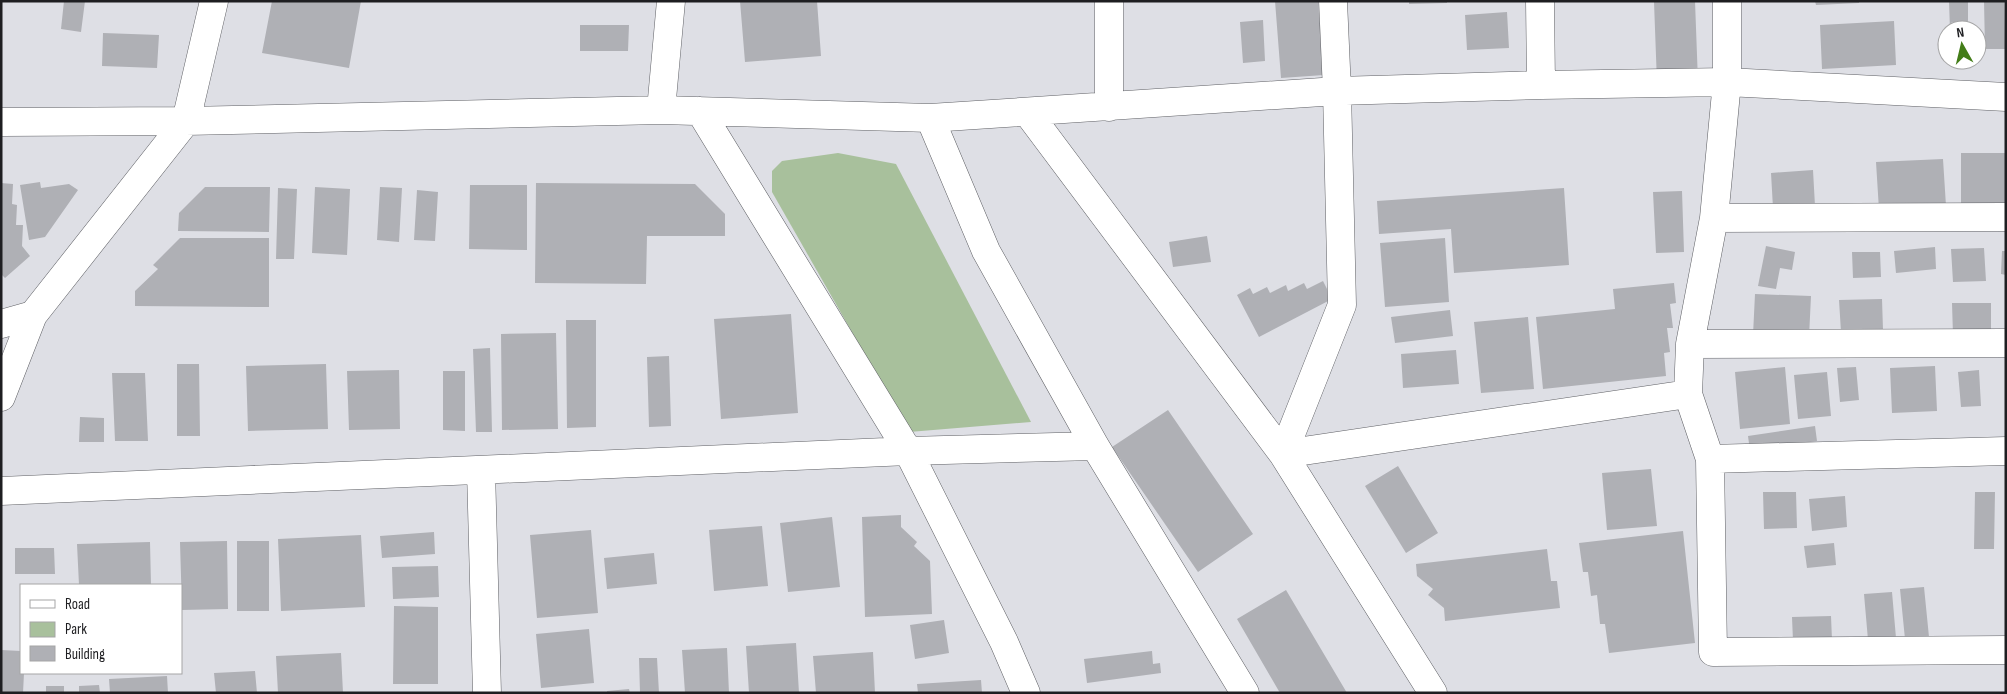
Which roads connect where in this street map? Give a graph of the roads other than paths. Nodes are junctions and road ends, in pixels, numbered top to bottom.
1 (214, 1) edge
2 (671, 1) edge
3 (1108, 1) edge
4 (1333, 1) edge
5 (1540, 1) edge
6 (1727, 1) edge
7 (1727, 82) junction
8 (1541, 85) junction
9 (1337, 91) junction
10 (2006, 97) edge
11 (1109, 107) junction
12 (661, 110) junction
13 (700, 111) junction
14 (1028, 113) junction
15 (930, 118) junction
16 (186, 120) junction
17 (1, 122) edge
18 (2006, 217) edge
19 (1714, 218) junction
20 (33, 315) junction
21 (1, 324) edge
22 (2006, 343) edge
23 (1690, 344) junction
24 (1688, 394) junction
25 (1, 397) edge
26 (1095, 446) junction
27 (908, 451) junction
28 (2006, 451) edge
29 (1284, 454) junction
30 (1710, 459) junction
31 (481, 470) junction
32 (1, 491) edge
33 (2006, 650) edge
34 (487, 693) edge
35 (1026, 693) edge
36 (1245, 693) edge
37 (1433, 693) edge

1 - 16 street
2 - 12 street
3 - 11 street
4 - 9 street
5 - 8 street
6 - 7 street
7 - 8 street
7 - 10 street
7 - 19 street
8 - 9 street
9 - 11 street
9 - 29 street
11 - 14 street
12 - 13 street
12 - 16 street
13 - 15 street
13 - 27 street
14 - 15 street
14 - 29 street
15 - 26 street
16 - 17 street
16 - 20 street
18 - 19 street
19 - 23 street
20 - 21 street
20 - 25 street
22 - 23 street
23 - 24 street
24 - 29 street
24 - 30 street
26 - 27 street
26 - 36 street
27 - 31 street
27 - 35 street
28 - 30 street
29 - 37 street
30 - 33 street
31 - 32 street
31 - 34 street

